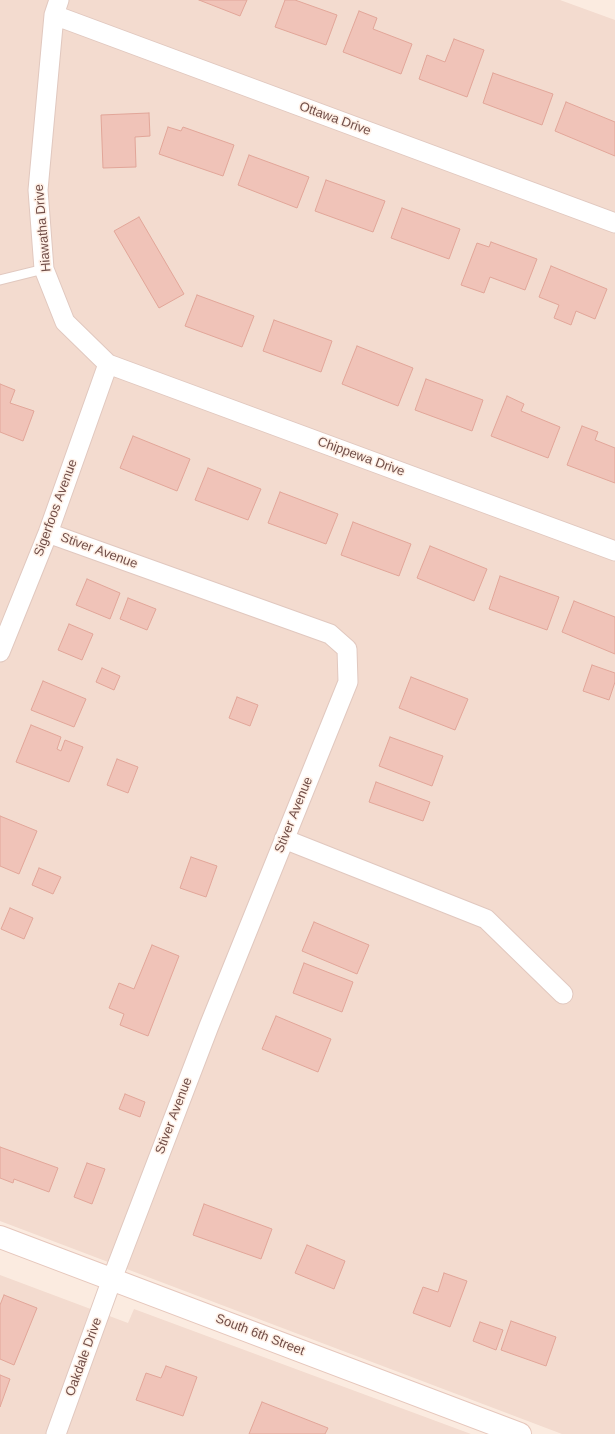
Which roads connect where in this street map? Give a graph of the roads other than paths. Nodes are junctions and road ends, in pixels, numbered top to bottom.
1 (57, 8) edge
2 (615, 223) edge
3 (44, 270) junction
4 (0, 280) edge
5 (108, 364) junction
6 (48, 533) junction
7 (615, 551) edge
8 (0, 652) edge
9 (284, 839) junction
10 (563, 994) dead end
11 (0, 1237) edge
12 (112, 1279) junction
13 (56, 1434) edge
14 (520, 1434) edge

1 - 2 street, Ottawa Drive
1 - 3 street, Hiawatha Drive
3 - 4 lane
3 - 5 street, Hiawatha Drive
5 - 6 street, Sigerfoos Avenue
5 - 7 street, Chippewa Drive
6 - 8 street, Sigerfoos Avenue
6 - 9 street, Stiver Avenue
9 - 10 street
9 - 12 street, Stiver Avenue
11 - 12 street, South 6th Street
12 - 13 street, Oakdale Drive
12 - 14 street, South 6th Street

